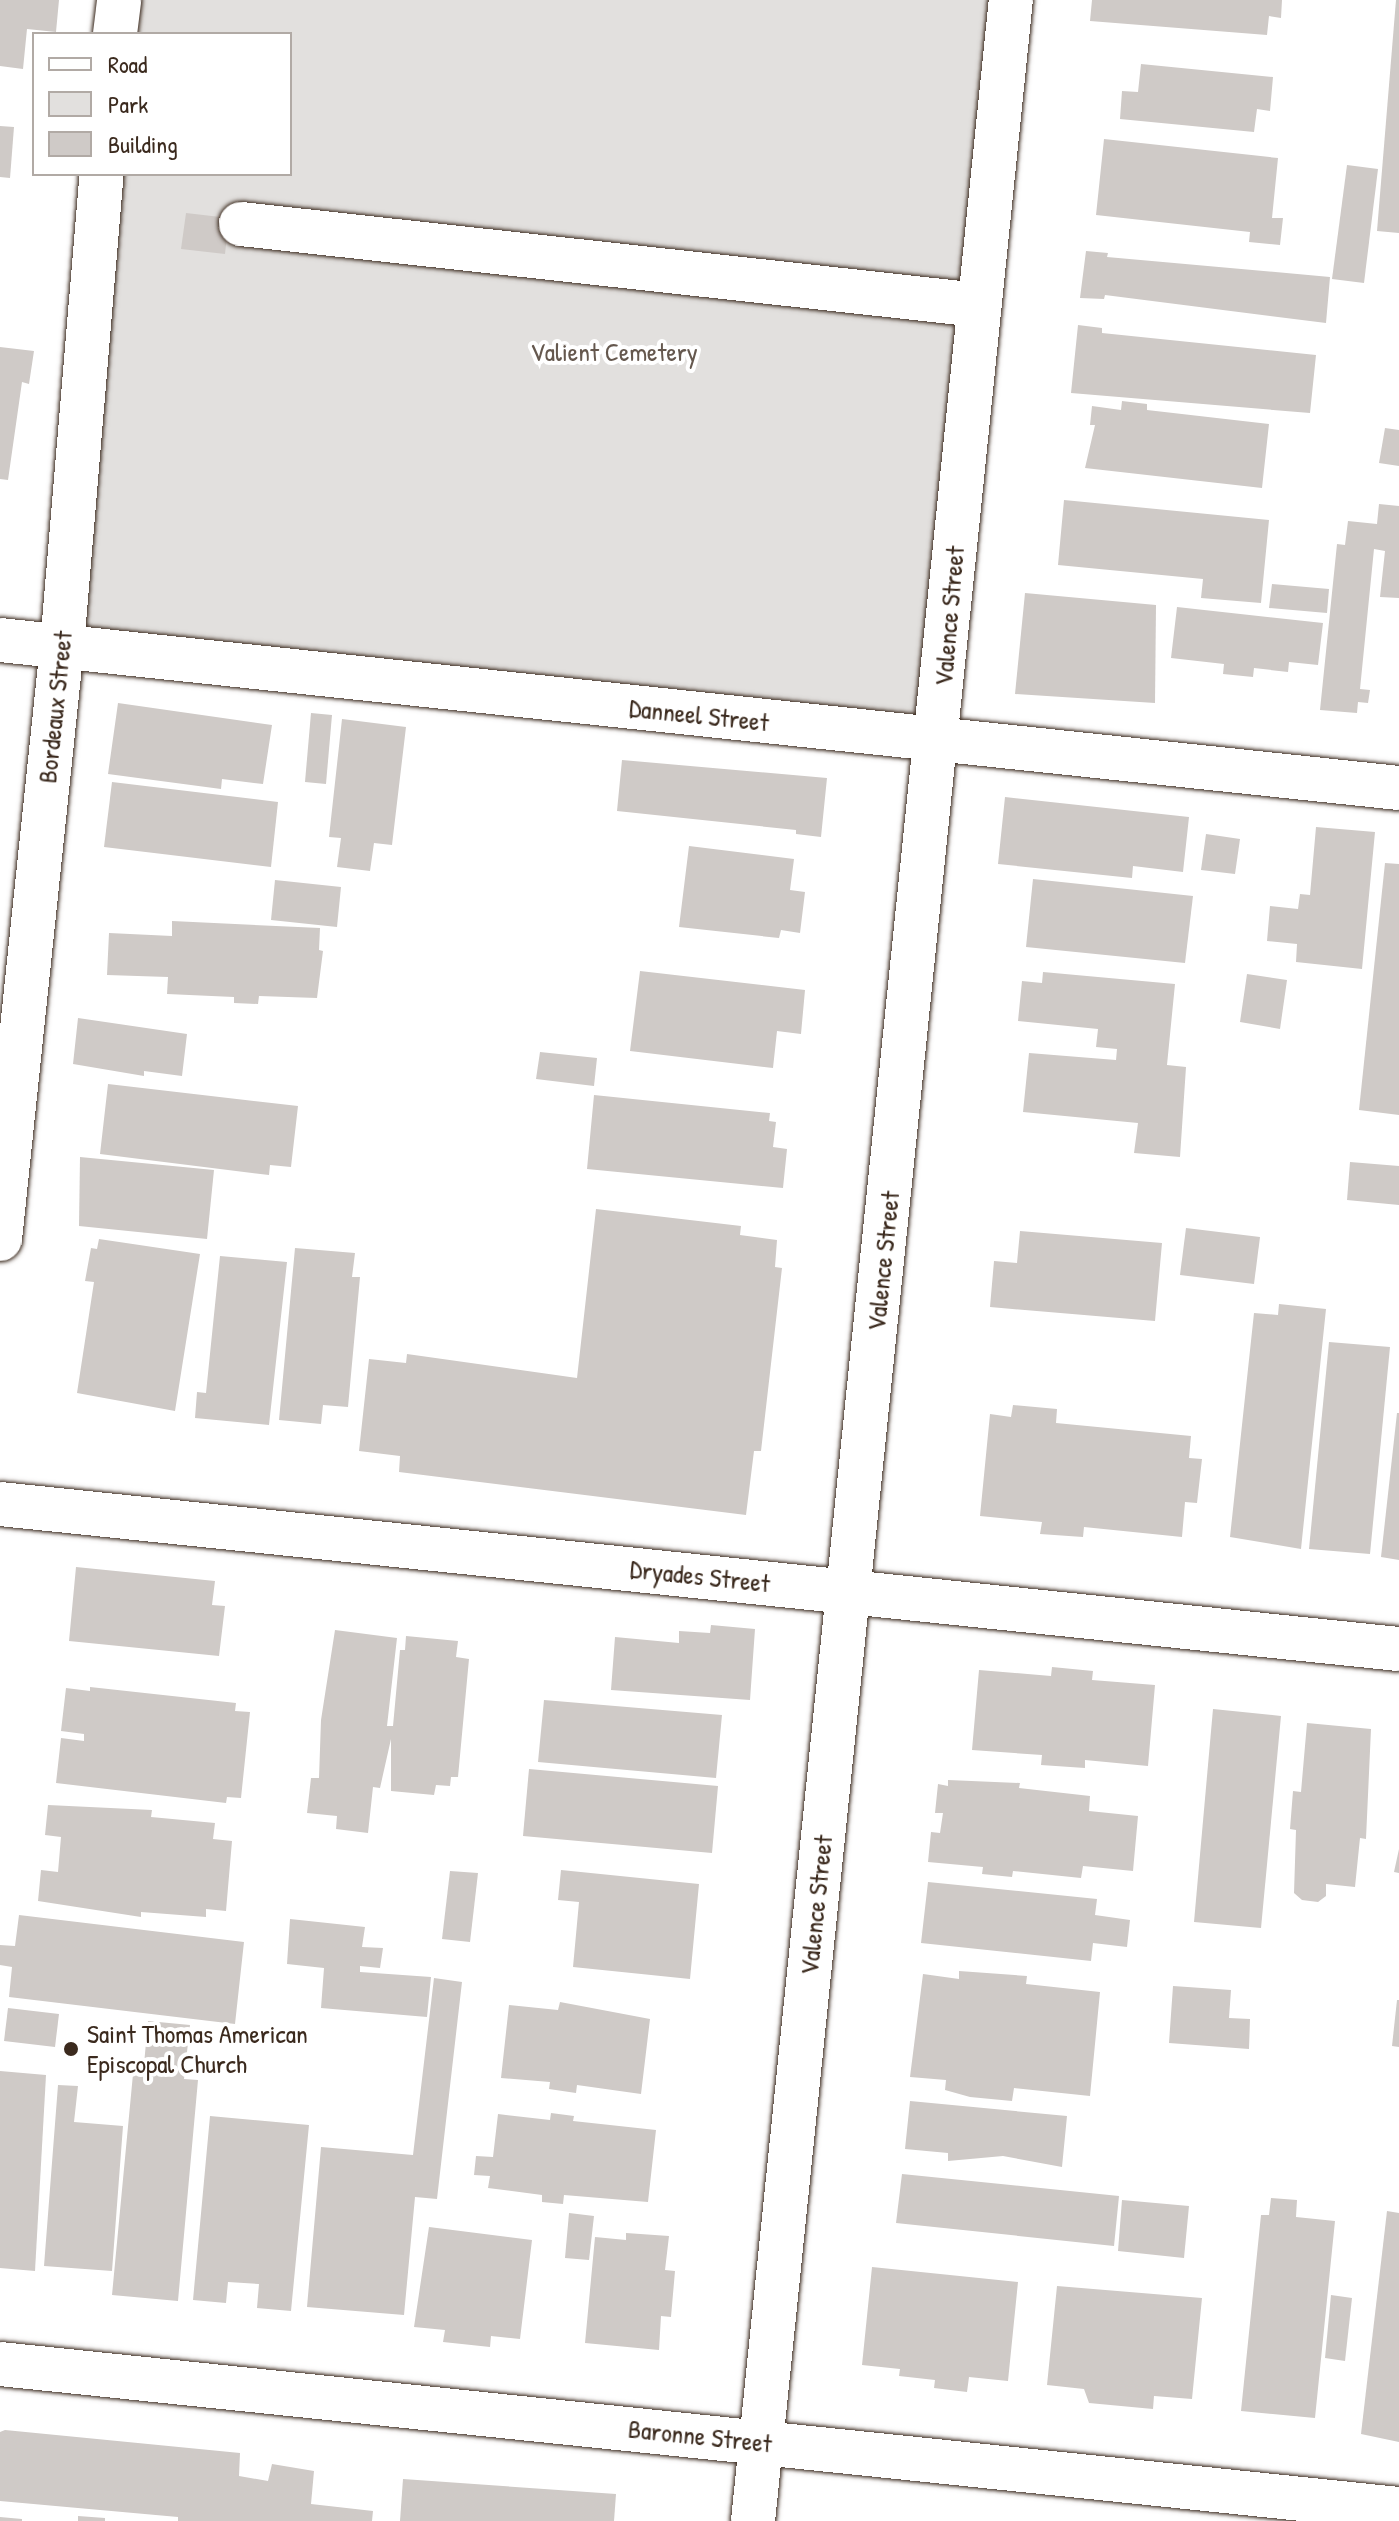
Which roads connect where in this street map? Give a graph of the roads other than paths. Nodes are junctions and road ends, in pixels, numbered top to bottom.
1 (119, 0) edge
2 (1011, 0) edge
3 (115, 32) edge
4 (102, 176) edge
5 (241, 224) dead end
6 (978, 305) junction
7 (0, 640) edge
8 (62, 646) junction
9 (937, 740) junction
10 (1399, 788) edge
11 (0, 1239) edge
12 (0, 1504) edge
13 (849, 1591) junction
14 (1399, 1649) edge
15 (0, 2364) edge
16 (761, 2443) junction
17 (1399, 2509) edge
18 (753, 2521) edge

1 - 3 street
2 - 6 street, Valence Street
4 - 8 street, Bordeaux Street
5 - 6 street
6 - 9 street, Valence Street
7 - 8 street, Danneel Street
8 - 9 street, Danneel Street
8 - 11 street, Bordeaux Street
9 - 10 street, Danneel Street
9 - 13 street, Valence Street
12 - 13 street, Dryades Street
13 - 14 street, Dryades Street
13 - 16 street, Valence Street
15 - 16 street, Baronne Street
16 - 17 street, Baronne Street
16 - 18 street, Valence Street

